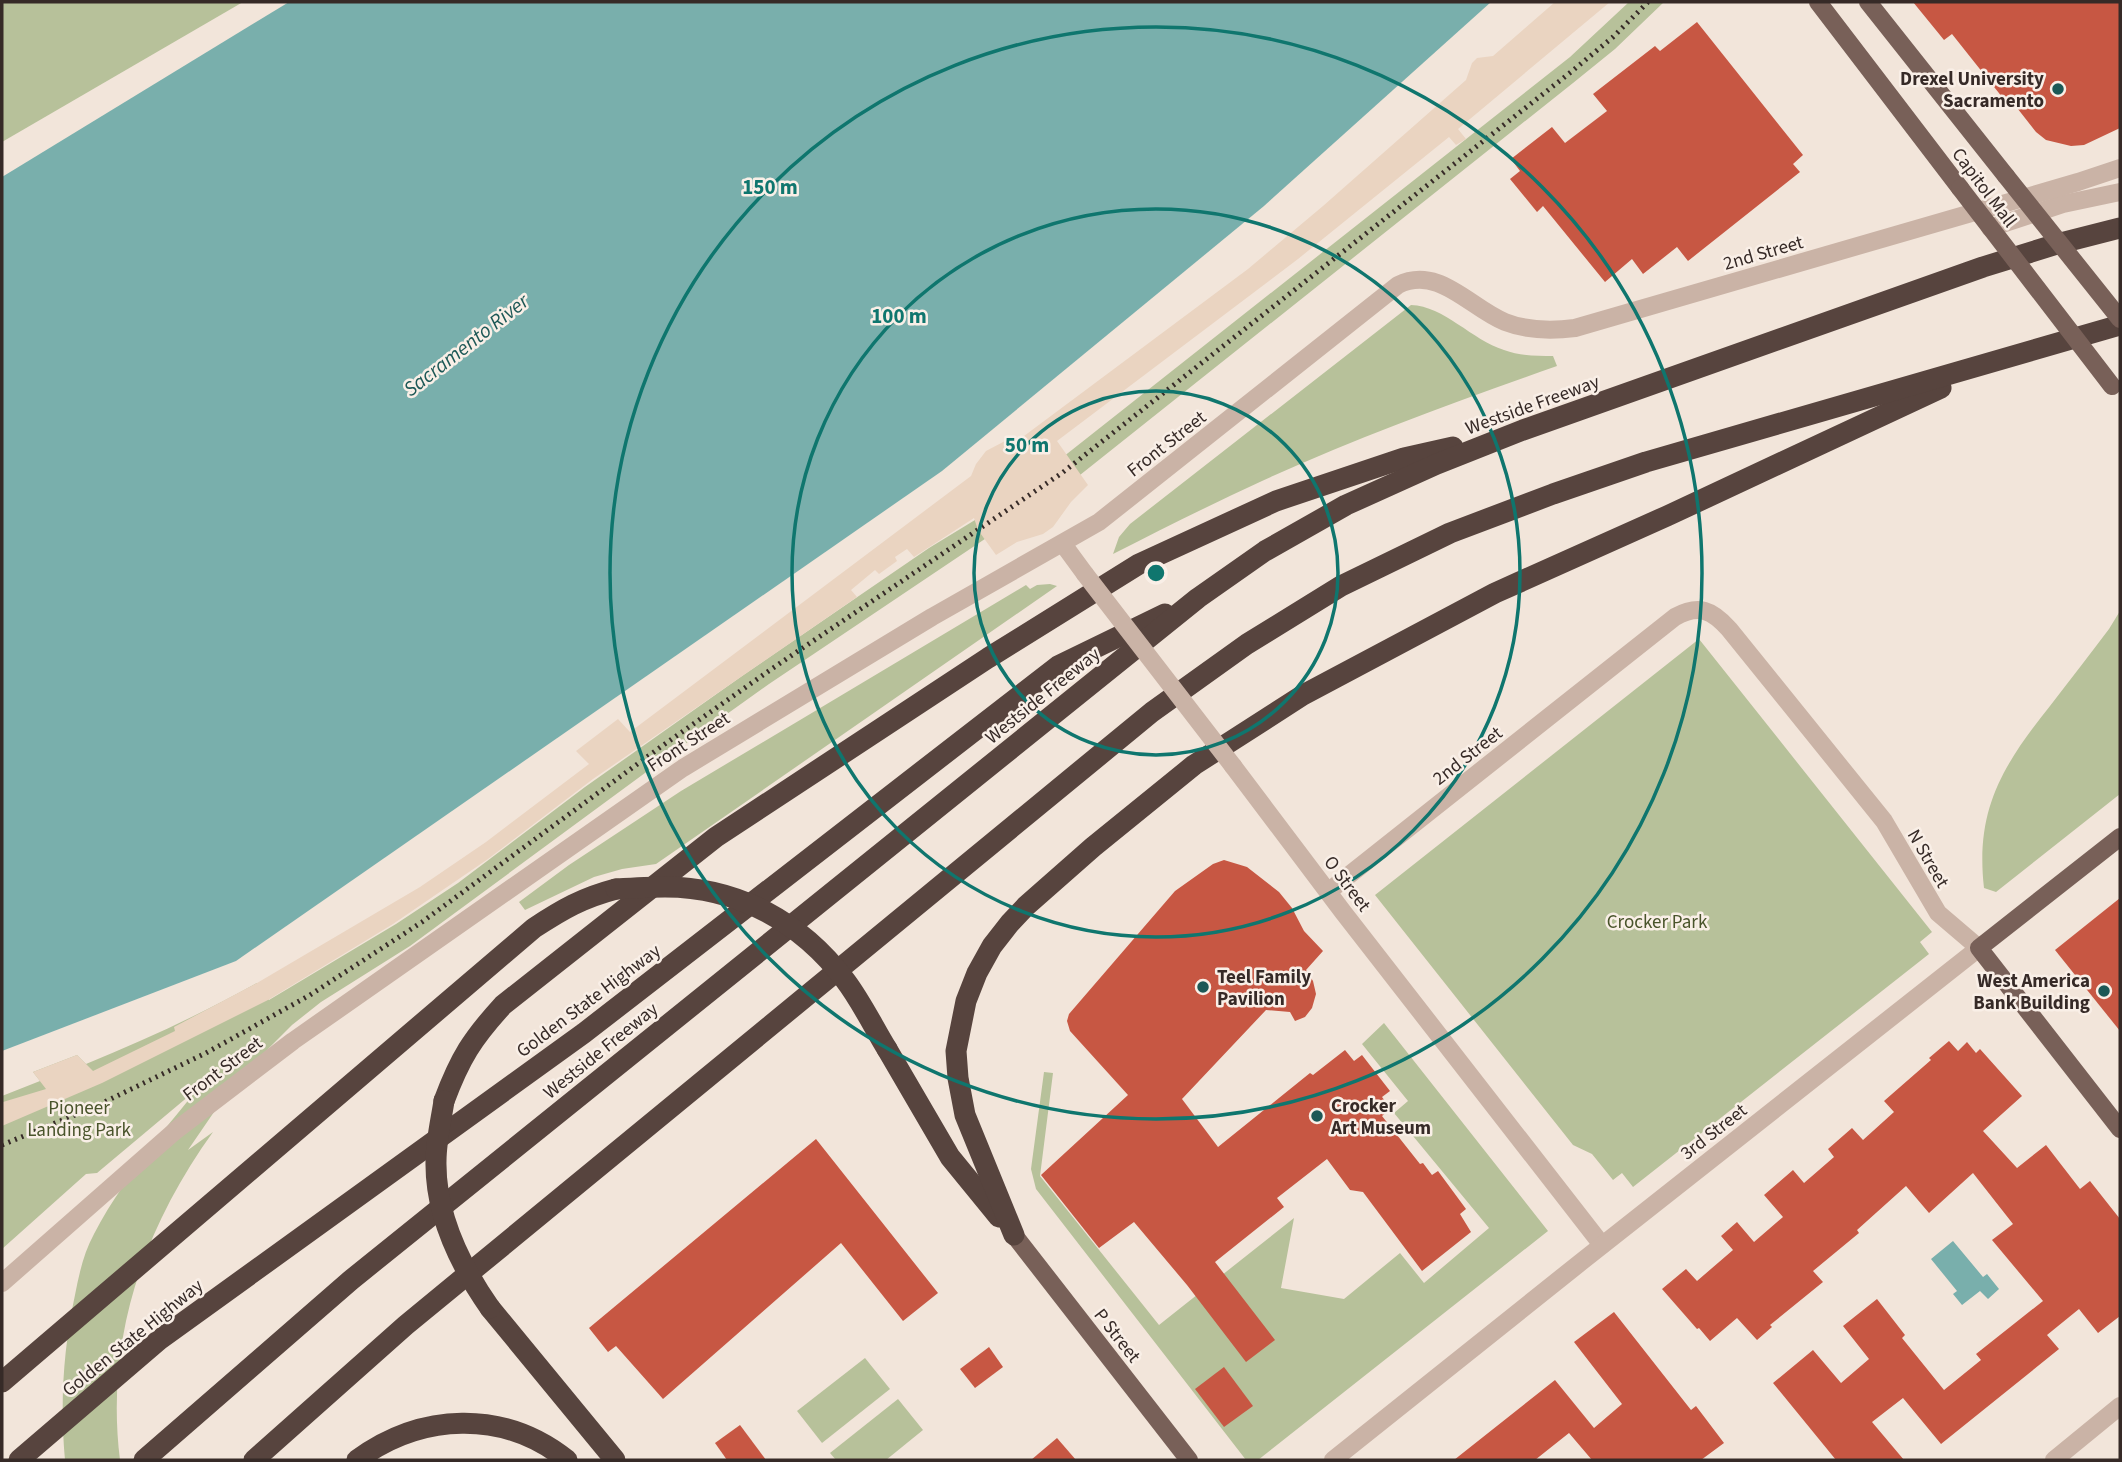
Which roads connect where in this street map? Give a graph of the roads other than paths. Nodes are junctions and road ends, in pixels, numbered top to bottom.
1 (1818, 2) edge
2 (1868, 2) edge
3 (2120, 168) edge
4 (2120, 192) edge
5 (2036, 213) junction
6 (1990, 228) junction
7 (2120, 229) edge
8 (1423, 279) joint
9 (2120, 319) edge
10 (2120, 325) edge
11 (2001, 360) junction
12 (2116, 391) edge
13 (1523, 430) junction
14 (1063, 544) junction
15 (1198, 598) junction
16 (1702, 609) joint
17 (2120, 837) edge
18 (1328, 891) junction
19 (1979, 948) junction
20 (2120, 1129) edge
21 (1014, 1235) junction
22 (1602, 1245) junction
23 (2, 1283) edge
24 (65, 1327) junction
25 (2, 1382) edge
26 (2, 1400) edge
27 (2120, 1406) edge
28 (19, 1460) edge
29 (144, 1460) edge
30 (254, 1460) edge
31 (357, 1460) edge
32 (567, 1460) edge
33 (615, 1460) edge
34 (1189, 1460) edge
35 (1333, 1460) edge
36 (2054, 1460) edge

1 - 6 main road, Capitol Mall, bridge
2 - 5 main road, Capitol Mall, bridge
3 - 8 street, 2nd Street
4 - 5 street
5 - 6 street
5 - 9 main road, Capitol Mall, bridge
6 - 12 main road, Capitol Mall, bridge
7 - 13 highway, Westside Freeway
8 - 14 street, Front Street
10 - 11 highway
11 - 21 highway
11 - 30 highway
13 - 15 highway, Westside Freeway
13 - 33 highway, bridge
14 - 18 street, O Street, bridge
14 - 23 street, Front Street
15 - 28 highway, Golden State Highway
15 - 29 highway, Westside Freeway
16 - 18 street, 2nd Street
16 - 19 street, N Street
17 - 19 main road, 3rd Street
18 - 22 street, O Street
19 - 20 main road, N Street
19 - 22 street, 3rd Street
21 - 24 highway, bridge
21 - 34 main road, P Street
22 - 35 street, 3rd Street
24 - 25 highway
24 - 26 highway
27 - 36 street
31 - 32 highway

